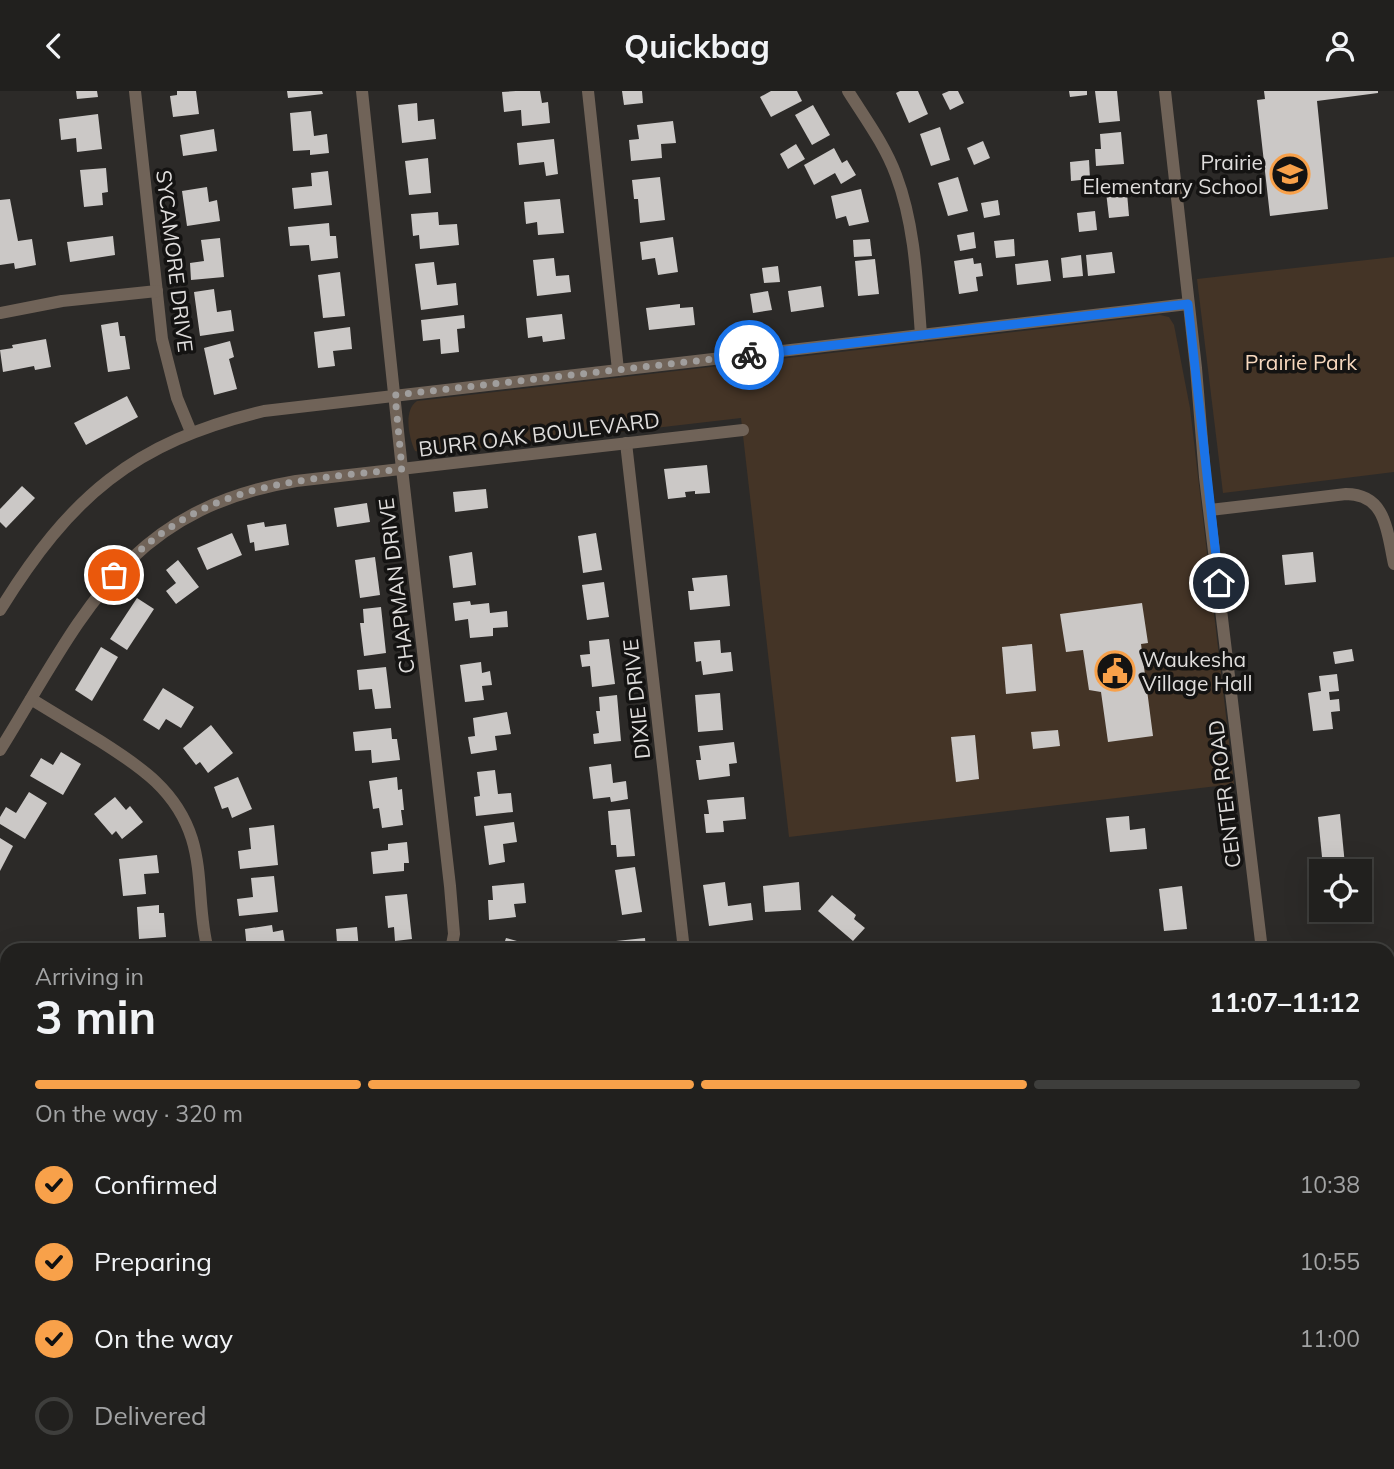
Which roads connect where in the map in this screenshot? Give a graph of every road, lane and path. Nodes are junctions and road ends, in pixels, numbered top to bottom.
1 (135, 91) edge
2 (362, 91) edge
3 (588, 91) edge
4 (848, 91) edge
5 (1165, 91) edge
6 (157, 291) junction
7 (1188, 304) junction
8 (0, 313) edge
9 (922, 335) junction
10 (618, 370) junction
11 (395, 395) junction
12 (743, 430) dead end
13 (191, 432) junction
14 (626, 443) junction
15 (402, 469) junction
16 (1210, 510) junction
17 (1394, 564) edge
18 (0, 610) edge
19 (31, 699) junction
20 (0, 750) edge
21 (207, 943) edge
22 (452, 943) edge
23 (683, 943) edge
24 (1261, 943) edge

1 - 6 street, SYCAMORE DRIVE
2 - 11 street, CHAPMAN DRIVE
3 - 10 street
4 - 9 street
5 - 7 street, CENTER ROAD
6 - 8 street
6 - 13 street, SYCAMORE DRIVE
7 - 9 street
7 - 16 street, CENTER ROAD
9 - 10 street
10 - 11 street
11 - 13 street
11 - 15 street, CHAPMAN DRIVE
12 - 14 street, BURR OAK BOULEVARD
13 - 18 street
14 - 15 street, BURR OAK BOULEVARD
14 - 23 street, DIXIE DRIVE
15 - 19 street, BURR OAK BOULEVARD
15 - 22 street, CHAPMAN DRIVE
16 - 17 street
16 - 24 street, CENTER ROAD
19 - 20 street, BURR OAK BOULEVARD
19 - 21 street

